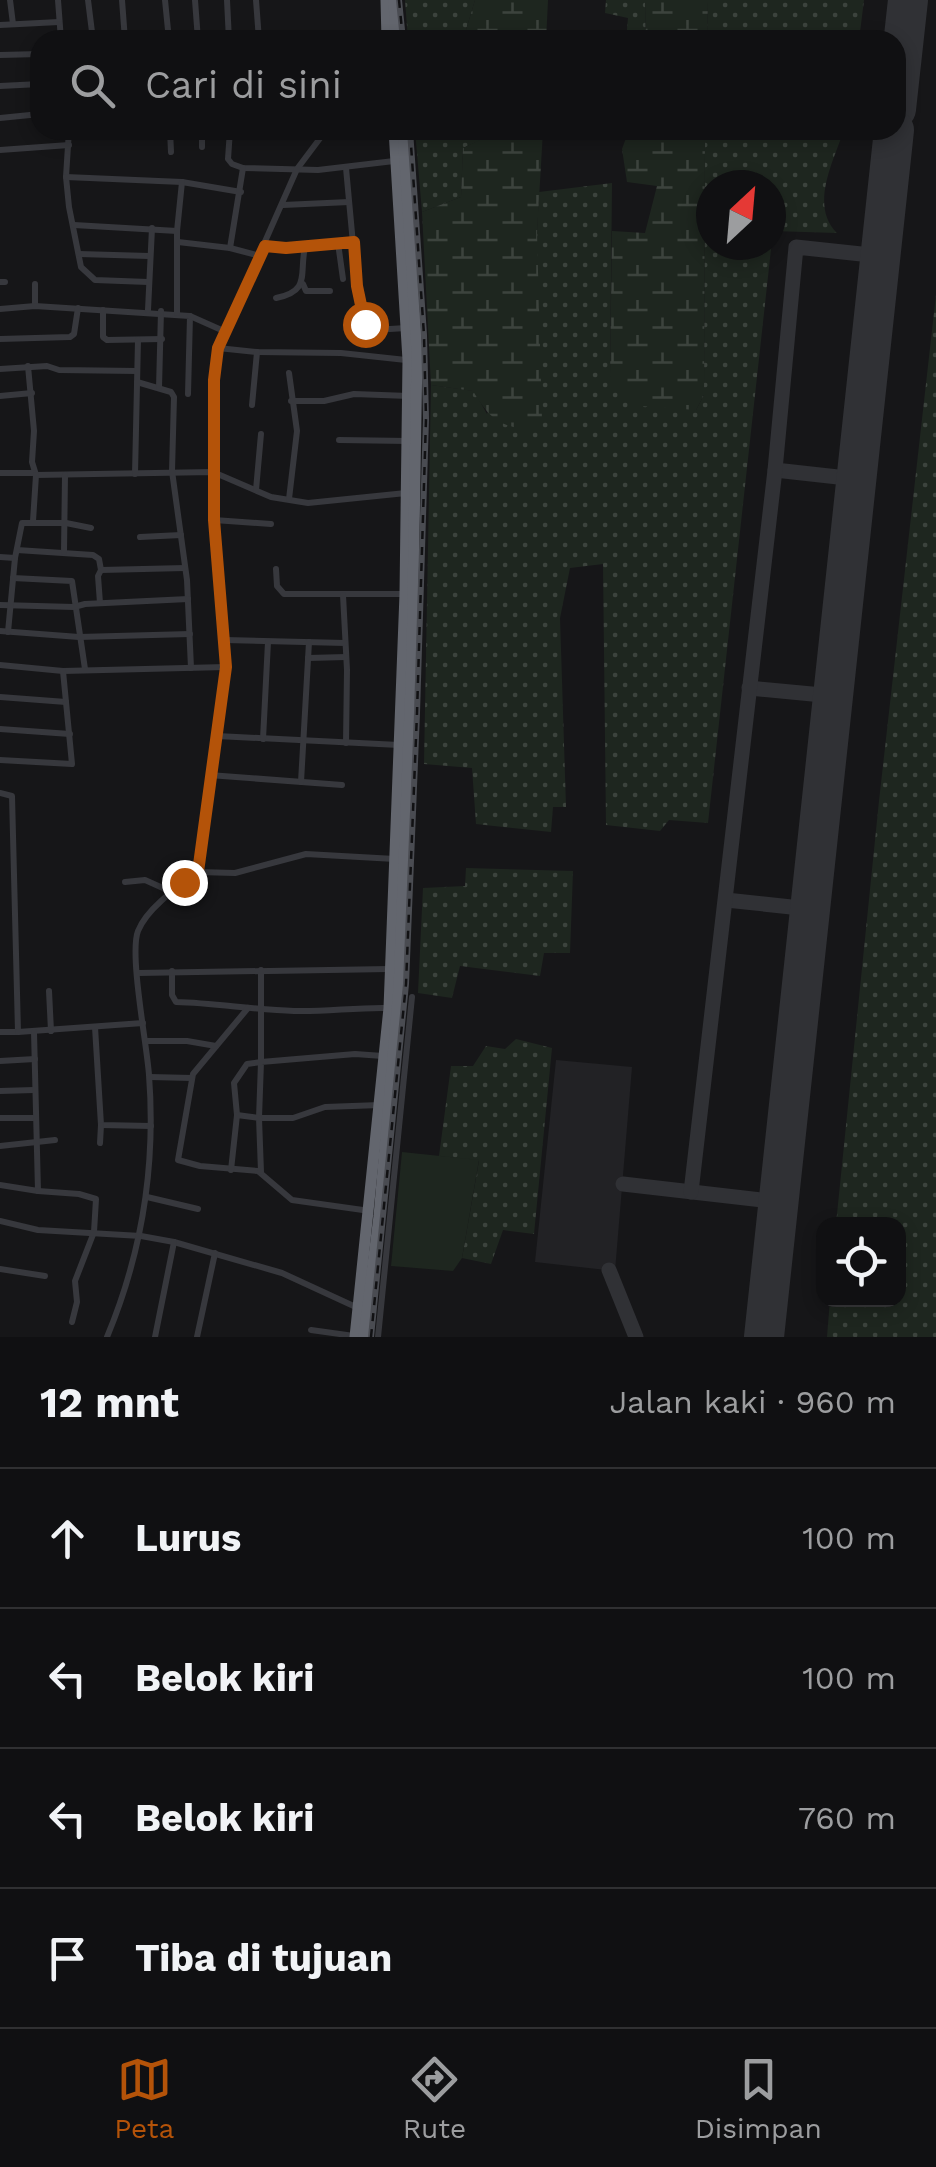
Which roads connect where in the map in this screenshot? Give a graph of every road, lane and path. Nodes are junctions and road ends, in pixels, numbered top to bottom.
1 (10, 0) edge
2 (58, 0) edge
3 (88, 0) edge
4 (122, 0) edge
5 (165, 0) edge
6 (195, 0) edge
7 (227, 0) edge
8 (256, 0) edge
9 (390, 0) edge
10 (59, 22) junction
11 (13, 24) junction
12 (0, 25) edge
13 (59, 30) edge
14 (92, 30) edge
15 (124, 30) edge
16 (167, 30) edge
17 (197, 30) edge
18 (228, 30) edge
19 (258, 30) edge
20 (388, 30) edge
21 (394, 30) edge
22 (30, 54) edge
23 (0, 55) edge
24 (30, 84) edge
25 (0, 86) edge
26 (30, 115) edge
27 (0, 118) edge
28 (69, 140) edge
29 (170, 140) edge
30 (202, 140) edge
31 (229, 140) edge
32 (317, 140) edge
33 (395, 140) edge
34 (403, 140) edge
35 (69, 145) junction
36 (202, 147) dead end
37 (0, 150) edge
38 (171, 152) dead end
39 (397, 161) junction
40 (243, 168) junction
41 (346, 168) junction
42 (298, 169) junction
43 (66, 177) junction
44 (182, 182) junction
45 (240, 192) junction
46 (349, 202) junction
47 (283, 205) junction
48 (74, 225) junction
49 (152, 228) junction
50 (177, 231) junction
51 (178, 242) junction
52 (354, 242) junction
53 (338, 243) junction
54 (408, 245) junction
55 (265, 246) junction
56 (304, 246) junction
57 (230, 248) junction
58 (79, 254) junction
59 (149, 256) junction
60 (260, 256) junction
61 (342, 279) dead end
62 (148, 282) junction
63 (303, 283) junction
64 (35, 284) dead end
65 (330, 290) dead end
66 (276, 298) dead end
67 (35, 306) junction
68 (78, 308) junction
69 (0, 309) edge
70 (103, 310) junction
71 (148, 310) junction
72 (161, 312) junction
73 (177, 312) junction
74 (190, 316) junction
75 (407, 328) junction
76 (226, 332) junction
77 (0, 339) edge
78 (162, 339) junction
79 (138, 340) junction
80 (218, 348) junction
81 (257, 352) junction
82 (408, 360) junction
83 (28, 366) junction
84 (0, 369) edge
85 (137, 371) junction
86 (289, 373) dead end
87 (137, 382) junction
88 (159, 388) junction
89 (32, 393) junction
90 (188, 394) dead end
91 (0, 396) edge
92 (409, 396) junction
93 (291, 401) junction
94 (252, 405) dead end
95 (262, 434) dead end
96 (339, 440) dead end
97 (412, 449) junction
98 (172, 471) junction
99 (212, 472) junction
100 (0, 473) edge
101 (35, 474) junction
102 (135, 474) junction
103 (65, 475) junction
104 (256, 490) junction
105 (407, 492) junction
106 (289, 499) junction
107 (214, 520) junction
108 (34, 522) junction
109 (66, 524) junction
110 (271, 524) dead end
111 (90, 528) dead end
112 (181, 535) junction
113 (140, 538) dead end
114 (64, 552) junction
115 (16, 554) junction
116 (0, 557) edge
117 (186, 568) junction
118 (276, 569) dead end
119 (101, 570) junction
120 (13, 578) junction
121 (405, 594) junction
122 (343, 595) junction
123 (188, 599) junction
124 (100, 603) junction
125 (0, 606) edge
126 (12, 606) junction
127 (74, 607) junction
128 (4, 632) edge
129 (190, 634) junction
130 (79, 637) junction
131 (225, 640) junction
132 (268, 642) junction
133 (309, 642) junction
134 (344, 643) junction
135 (346, 657) junction
136 (407, 657) junction
137 (308, 658) junction
138 (0, 665) edge
139 (226, 667) junction
140 (191, 668) junction
141 (85, 670) junction
142 (63, 671) junction
143 (407, 678) junction
144 (0, 697) edge
145 (66, 702) junction
146 (0, 728) edge
147 (70, 734) junction
148 (217, 736) junction
149 (263, 739) junction
150 (304, 741) junction
151 (346, 743) junction
152 (400, 745) junction
153 (0, 760) edge
154 (209, 775) junction
155 (301, 782) junction
156 (342, 785) dead end
157 (0, 792) edge
158 (402, 804) junction
159 (395, 859) junction
160 (198, 872) junction
161 (124, 882) dead end
162 (14, 892) junction
163 (0, 893) edge
164 (174, 893) junction
165 (397, 925) junction
166 (261, 970) junction
167 (391, 970) junction
168 (172, 971) junction
169 (138, 973) junction
170 (49, 991) dead end
171 (412, 997) dead end
172 (248, 1008) junction
173 (389, 1008) junction
174 (264, 1010) junction
175 (143, 1023) junction
176 (95, 1027) junction
177 (51, 1031) junction
178 (0, 1032) edge
179 (18, 1032) junction
180 (34, 1032) junction
181 (146, 1041) junction
182 (216, 1046) junction
183 (384, 1056) junction
184 (35, 1059) junction
185 (0, 1060) edge
186 (261, 1062) junction
187 (150, 1076) junction
188 (192, 1078) junction
189 (34, 1090) junction
190 (0, 1091) edge
191 (380, 1105) junction
192 (237, 1115) junction
193 (0, 1118) edge
194 (35, 1118) junction
195 (259, 1118) junction
196 (101, 1125) junction
197 (151, 1126) junction
198 (54, 1140) dead end
199 (100, 1143) dead end
200 (35, 1145) junction
201 (0, 1146) edge
202 (231, 1170) junction
203 (261, 1172) junction
204 (378, 1174) junction
205 (0, 1185) edge
206 (38, 1190) junction
207 (146, 1197) junction
208 (198, 1209) dead end
209 (370, 1210) junction
210 (0, 1222) edge
211 (94, 1232) junction
212 (141, 1236) junction
213 (174, 1242) junction
214 (216, 1253) junction
215 (0, 1269) edge
216 (45, 1276) dead end
217 (358, 1308) junction
218 (72, 1322) dead end
219 (311, 1330) dead end
220 (360, 1334) edge
221 (379, 1334) edge
222 (106, 1337) edge
223 (155, 1337) edge
224 (196, 1337) edge

1 - 11 street
2 - 10 street
3 - 14 street
4 - 15 street
5 - 16 street
6 - 17 street
7 - 18 street
8 - 19 street
9 - 20 highway
9 - 21 highway
10 - 11 street
10 - 13 street
11 - 12 street
22 - 23 street
24 - 25 street
26 - 27 street
28 - 35 street
29 - 38 street
30 - 36 street
31 - 40 street
32 - 42 street
33 - 39 highway
34 - 54 highway
35 - 37 street
35 - 43 street
39 - 41 street
39 - 54 highway
40 - 42 street
40 - 45 street
41 - 42 street
41 - 46 street
42 - 47 street
43 - 44 street
43 - 48 street
44 - 45 street
44 - 50 street
45 - 57 street
46 - 47 street
46 - 52 street
47 - 55 street
48 - 49 street
48 - 58 street
49 - 50 street
49 - 59 street
50 - 51 street
51 - 57 street
51 - 73 street
52 - 53 street
52 - 75 street
53 - 56 street
53 - 61 street
54 - 75 highway
54 - 97 highway
55 - 56 street
55 - 60 street
56 - 63 street
57 - 60 street
58 - 59 street
58 - 62 street
59 - 62 street
60 - 76 street
62 - 71 street
63 - 65 street
63 - 66 street
64 - 67 street
67 - 68 street
67 - 69 street
68 - 70 street
68 - 77 street
70 - 71 street
70 - 79 street
71 - 72 street
72 - 73 street
72 - 78 street
73 - 74 street
74 - 76 street
74 - 90 street
75 - 82 highway
76 - 80 street
78 - 79 street
78 - 88 street
79 - 85 street
80 - 81 street
80 - 99 street
81 - 82 street
81 - 94 street
82 - 92 highway
83 - 84 street
83 - 85 street
83 - 89 street
85 - 87 street
86 - 93 street
87 - 88 street
87 - 102 street
88 - 98 street
89 - 91 street
89 - 101 street
92 - 93 street
92 - 97 highway
93 - 106 street
95 - 104 street
96 - 97 street
97 - 105 highway
97 - 136 highway
98 - 99 street
98 - 102 street
98 - 112 street
99 - 104 street
99 - 107 street
100 - 101 street
101 - 103 street
101 - 108 street
102 - 103 street
103 - 109 street
104 - 106 street
105 - 106 street
105 - 121 highway
107 - 110 street
107 - 131 street
108 - 109 street
108 - 115 street
109 - 111 street
109 - 114 street
112 - 113 street
112 - 117 street
114 - 115 street
114 - 119 street
115 - 116 street
115 - 120 street
117 - 119 street
117 - 123 street
118 - 122 street
119 - 124 street
120 - 126 street
120 - 127 street
121 - 122 street
121 - 136 highway
122 - 134 street
123 - 124 street
123 - 129 street
124 - 127 street
125 - 126 street
126 - 127 street
126 - 128 street
127 - 130 street
128 - 130 street
129 - 130 street
129 - 140 street
130 - 141 street
131 - 132 street
131 - 139 street
132 - 133 street
132 - 149 street
133 - 134 street
133 - 137 street
134 - 135 street
135 - 137 street
135 - 151 street
136 - 143 highway
137 - 150 street
138 - 142 street
139 - 140 street
139 - 148 street
140 - 141 street
141 - 142 street
142 - 145 street
143 - 152 highway
143 - 158 highway
144 - 145 street
145 - 147 street
146 - 147 street
147 - 153 street
148 - 149 street
148 - 154 street
149 - 150 street
150 - 151 street
150 - 155 street
151 - 152 street
152 - 158 highway
154 - 155 street
154 - 160 street
155 - 156 street
157 - 162 street
158 - 159 highway
158 - 165 highway
159 - 160 street
159 - 165 highway
160 - 164 street
161 - 164 street
162 - 163 street
162 - 179 street
164 - 169 street
165 - 167 highway
165 - 204 highway
166 - 167 street
166 - 168 street
166 - 174 street
167 - 173 highway
168 - 169 street
168 - 172 street
169 - 175 street
170 - 177 street
171 - 221 street
172 - 174 street
172 - 182 street
173 - 174 street
173 - 183 highway
174 - 186 street
175 - 176 street
175 - 181 street
176 - 177 street
176 - 196 street
177 - 180 street
178 - 179 street
179 - 180 street
180 - 184 street
181 - 182 street
181 - 187 street
182 - 188 street
183 - 186 street
183 - 191 highway
184 - 185 street
184 - 189 street
186 - 192 street
186 - 195 street
187 - 188 street
187 - 197 street
188 - 202 street
189 - 190 street
189 - 194 street
191 - 195 street
191 - 204 highway
192 - 195 street
192 - 202 street
193 - 194 street
194 - 200 street
195 - 203 street
196 - 197 street
196 - 199 street
197 - 207 street
198 - 200 street
200 - 201 street
200 - 206 street
202 - 203 street
203 - 209 street
204 - 209 highway
204 - 220 highway
205 - 206 street
206 - 211 street
207 - 208 street
207 - 212 street
209 - 217 highway
210 - 211 street
211 - 212 street
211 - 218 street
212 - 213 street
212 - 222 street
213 - 214 street
213 - 223 street
214 - 217 street
214 - 224 street
215 - 216 street
217 - 220 highway
219 - 220 street
220 - 221 street

